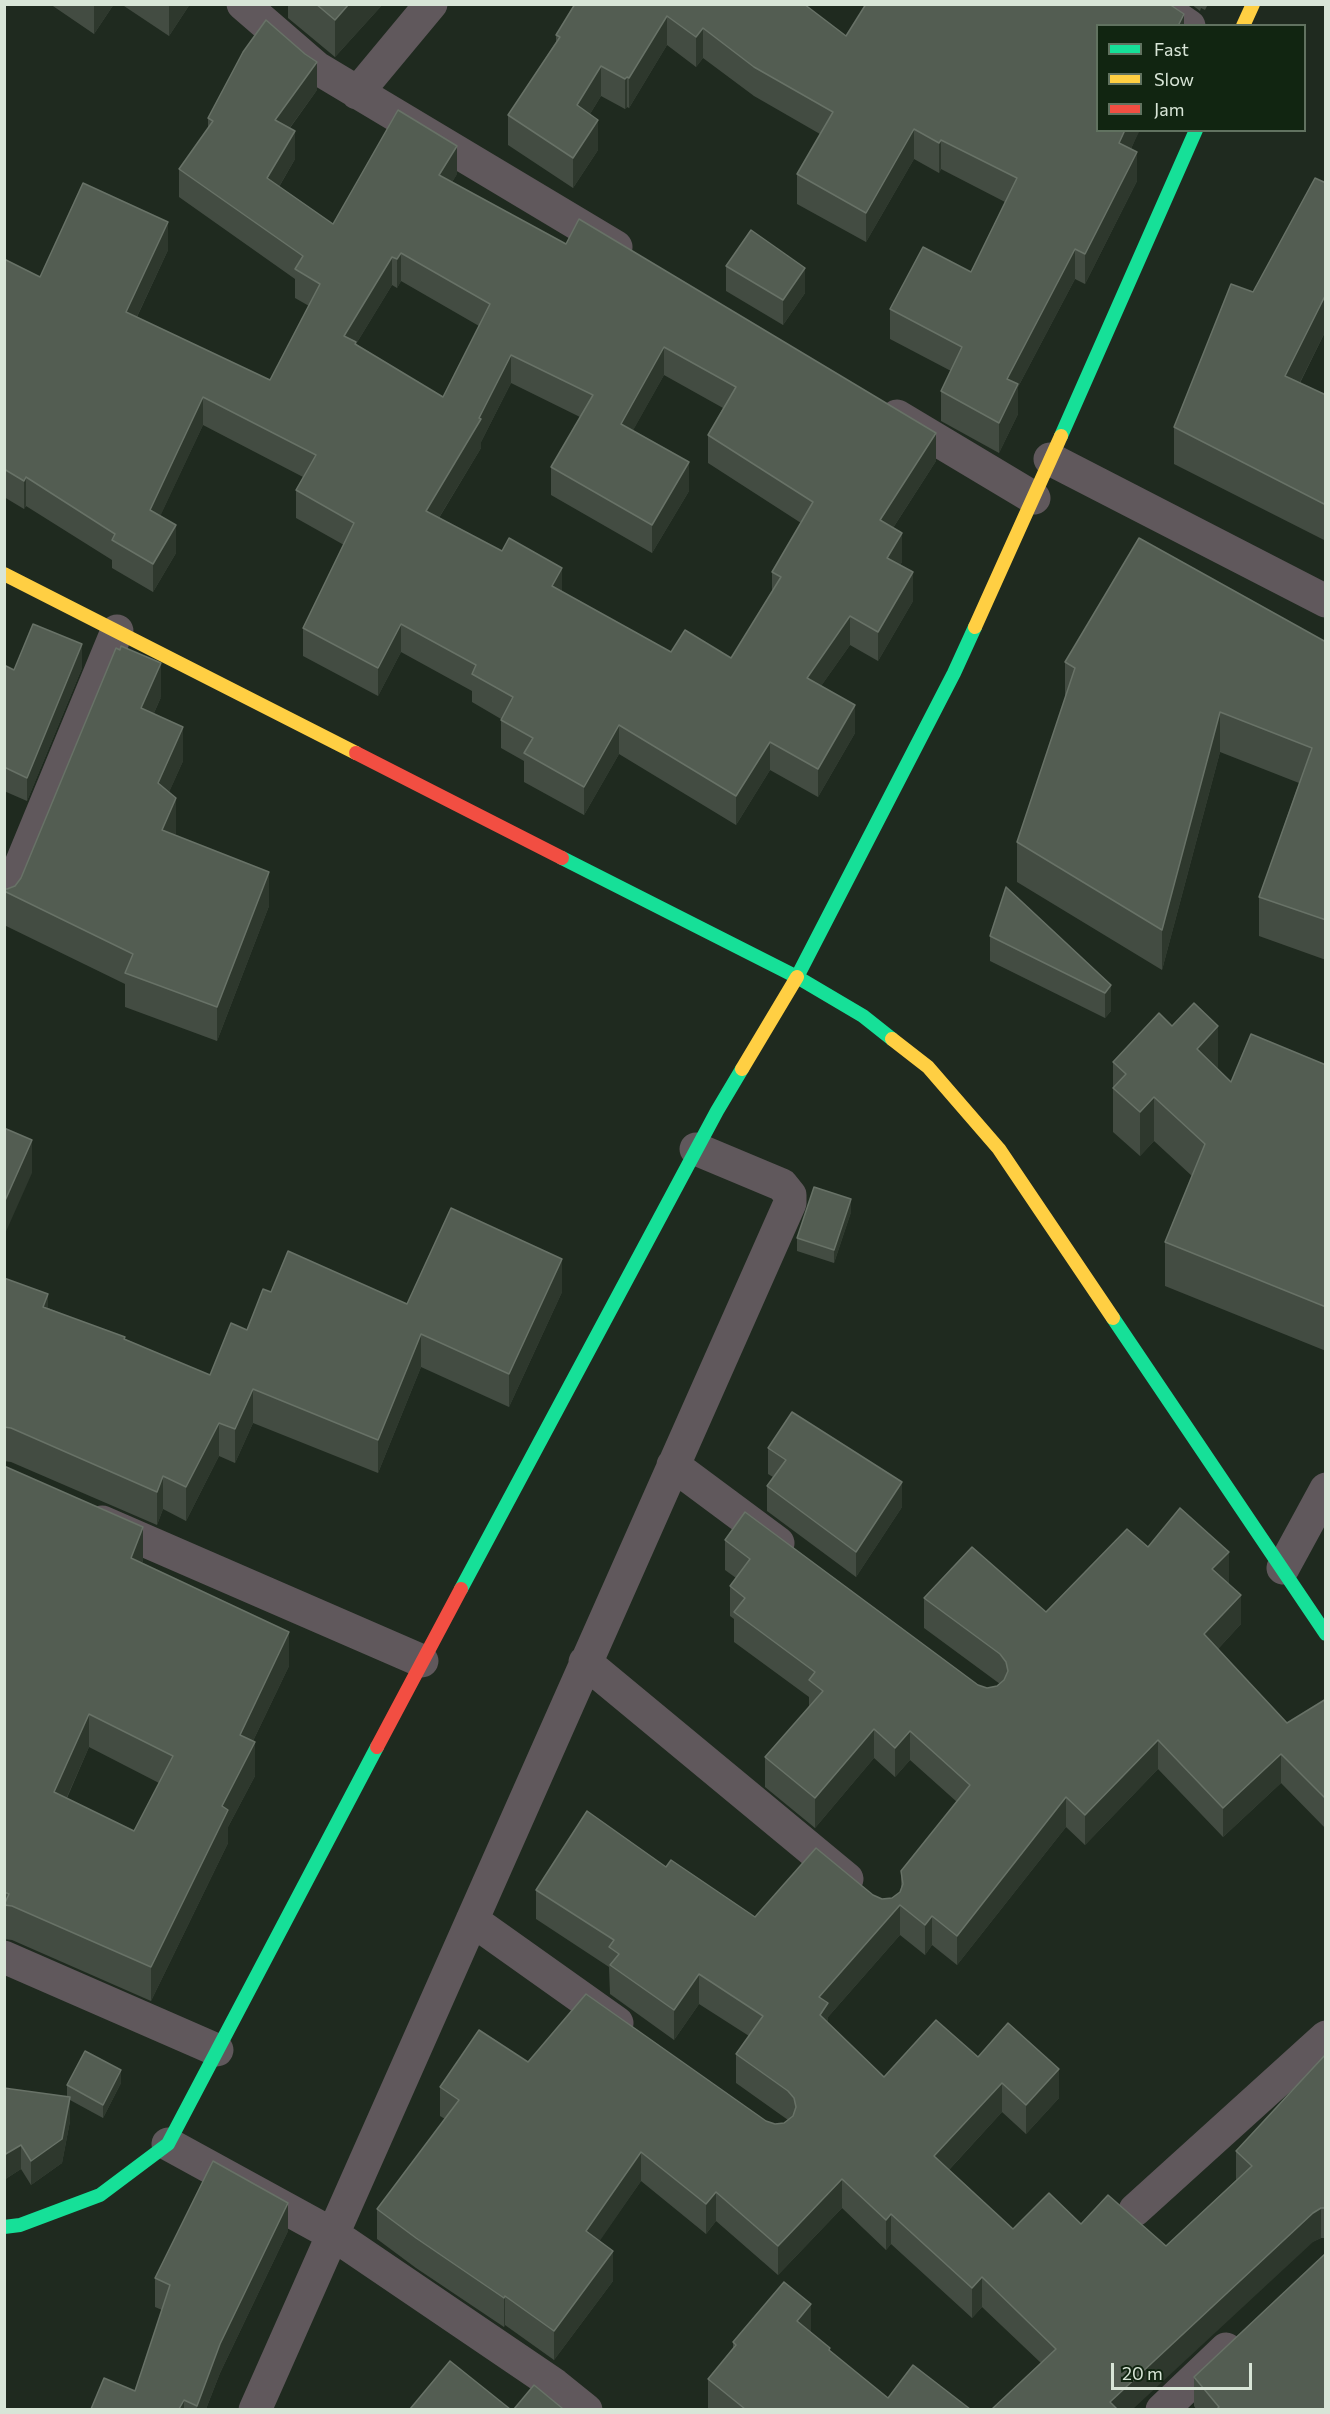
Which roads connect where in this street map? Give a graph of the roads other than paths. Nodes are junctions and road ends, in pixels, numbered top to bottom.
1 (243, 4) edge
2 (431, 4) edge
3 (1157, 4) edge
4 (1253, 4) edge
5 (1186, 24) edge
6 (1244, 24) edge
7 (357, 93) junction
8 (1195, 132) edge
9 (644, 265) edge
10 (870, 400) edge
11 (1050, 459) junction
12 (1034, 498) junction
13 (4, 574) edge
14 (1326, 601) edge
15 (117, 631) junction
16 (4, 905) edge
17 (797, 977) junction
18 (696, 1149) junction
19 (673, 1465) junction
20 (1326, 1489) edge
21 (70, 1508) edge
22 (798, 1557) edge
23 (1283, 1568) junction
24 (1326, 1634) edge
25 (422, 1661) junction
26 (585, 1662) junction
27 (867, 1895) edge
28 (472, 1920) junction
29 (4, 1957) edge
30 (1326, 2037) edge
31 (643, 2041) edge
32 (217, 2050) junction
33 (168, 2144) junction
34 (1135, 2210) dead end
35 (4, 2227) edge
36 (334, 2235) junction
37 (1248, 2329) edge
38 (255, 2409) edge
39 (586, 2409) edge
40 (1162, 2409) edge

1 - 7 street
2 - 7 street
3 - 5 street
4 - 6 main road
7 - 9 street
8 - 11 main road
10 - 12 street
11 - 12 main road
11 - 14 street
12 - 17 main road
13 - 15 main road
15 - 16 street
15 - 17 main road
17 - 18 main road
17 - 23 main road
18 - 19 street
18 - 25 main road
19 - 22 street
19 - 26 street
20 - 23 street
21 - 25 street
23 - 24 main road
25 - 32 main road
26 - 27 street
26 - 28 street
28 - 31 street
28 - 36 street
29 - 32 street
30 - 34 street
32 - 33 main road
33 - 35 main road
33 - 36 street
36 - 38 street
36 - 39 street
37 - 40 street

